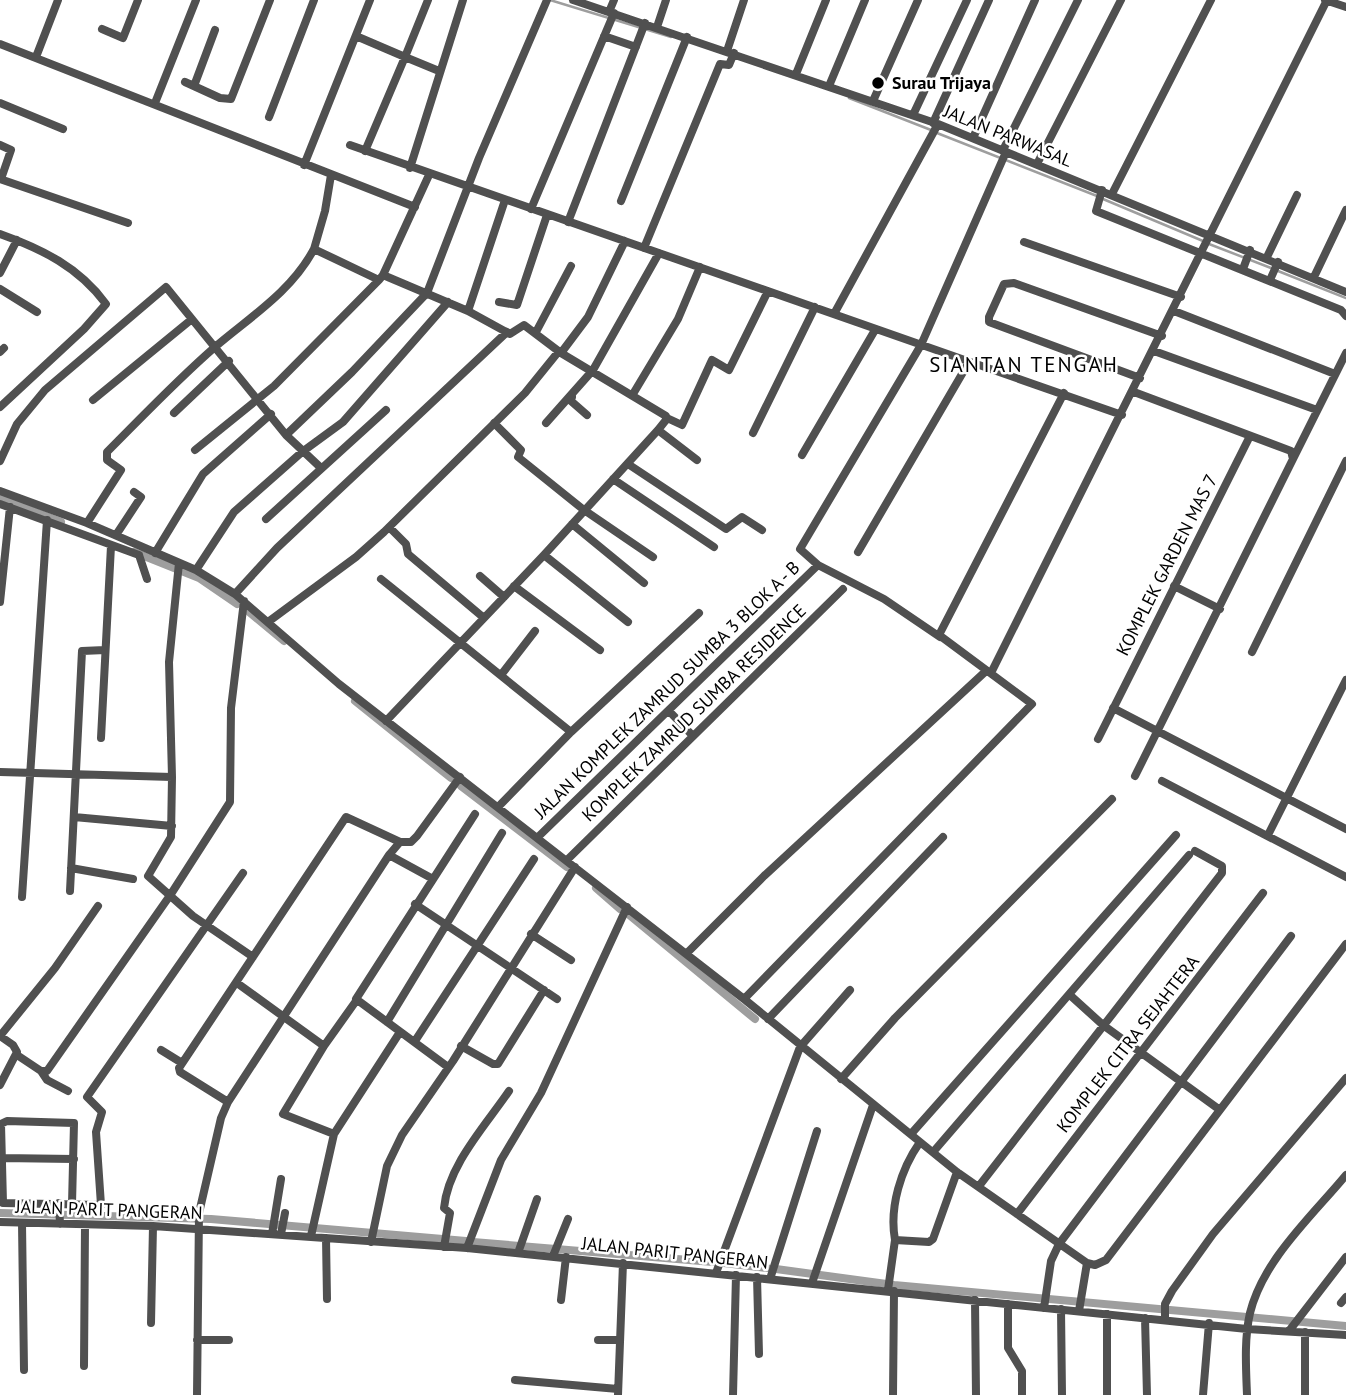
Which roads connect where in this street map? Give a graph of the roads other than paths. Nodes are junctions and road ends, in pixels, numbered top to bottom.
1 (58, 0) edge
2 (138, 0) edge
3 (196, 0) edge
4 (270, 0) edge
5 (314, 0) edge
6 (370, 0) edge
7 (428, 0) edge
8 (463, 0) edge
9 (547, 0) edge
10 (573, 0) edge
11 (614, 0) edge
12 (666, 0) edge
13 (744, 0) edge
14 (826, 0) edge
15 (865, 0) edge
16 (918, 0) edge
17 (967, 0) edge
18 (989, 0) edge
19 (1035, 0) edge
20 (1078, 0) edge
21 (1121, 0) edge
22 (1211, 0) edge
23 (1326, 0) edge
24 (1346, 7) edge
25 (612, 16) junction
26 (657, 27) junction
27 (102, 29) dead end
28 (642, 29) junction
29 (215, 30) dead end
30 (356, 36) junction
31 (604, 36) junction
32 (684, 42) junction
33 (0, 44) edge
34 (636, 47) junction
35 (731, 52) junction
36 (36, 57) junction
37 (405, 57) junction
38 (439, 71) junction
39 (796, 75) junction
40 (830, 86) junction
41 (873, 101) junction
42 (0, 103) edge
43 (155, 103) junction
44 (913, 115) junction
45 (269, 117) dead end
46 (935, 128) junction
47 (63, 129) dead end
48 (974, 138) junction
49 (0, 145) edge
50 (350, 145) dead end
51 (365, 151) junction
52 (1003, 155) junction
53 (1037, 164) junction
54 (304, 165) junction
55 (410, 168) junction
56 (331, 175) junction
57 (429, 175) junction
58 (0, 179) edge
59 (468, 186) junction
60 (1112, 194) junction
61 (1100, 195) junction
62 (1297, 195) dead end
63 (505, 200) junction
64 (621, 201) dead end
65 (415, 207) junction
66 (531, 209) junction
67 (1346, 210) edge
68 (547, 215) junction
69 (568, 222) junction
70 (128, 223) dead end
71 (0, 234) edge
72 (17, 240) junction
73 (625, 241) junction
74 (1024, 242) dead end
75 (1207, 243) junction
76 (645, 248) junction
77 (314, 249) junction
78 (659, 253) junction
79 (1267, 257) junction
80 (1247, 259) junction
81 (571, 266) dead end
82 (700, 267) junction
83 (1274, 271) junction
84 (0, 273) edge
85 (1314, 277) junction
86 (381, 278) junction
87 (0, 289) edge
88 (768, 291) junction
89 (1346, 292) edge
90 (427, 293) junction
91 (1181, 297) junction
92 (448, 302) junction
93 (499, 302) dead end
94 (815, 307) junction
95 (467, 311) junction
96 (1174, 311) junction
97 (37, 312) dead end
98 (834, 314) junction
99 (1346, 316) edge
100 (192, 319) junction
101 (875, 330) junction
102 (507, 332) junction
103 (536, 332) junction
104 (1161, 336) junction
105 (921, 345) junction
106 (215, 347) junction
107 (1154, 351) junction
108 (560, 352) junction
109 (1346, 352) edge
110 (229, 361) junction
111 (970, 362) junction
112 (593, 370) junction
113 (1335, 374) junction
114 (1140, 378) junction
115 (1133, 392) junction
116 (1064, 393) junction
117 (633, 394) junction
118 (572, 397) junction
119 (260, 399) junction
120 (93, 400) dead end
121 (0, 407) edge
122 (386, 410) dead end
123 (1317, 410) junction
124 (174, 413) dead end
125 (271, 414) junction
126 (587, 415) dead end
127 (1122, 415) junction
128 (667, 418) junction
129 (494, 423) junction
130 (546, 423) dead end
131 (658, 430) junction
132 (753, 433) dead end
133 (286, 435) junction
134 (1250, 436) junction
135 (195, 450) dead end
136 (302, 452) junction
137 (802, 455) dead end
138 (1293, 459) junction
139 (697, 460) dead end
140 (0, 461) edge
141 (1346, 461) edge
142 (628, 464) junction
143 (320, 467) junction
144 (613, 479) junction
145 (0, 491) edge
146 (134, 492) dead end
147 (0, 504) edge
148 (10, 507) junction
149 (584, 510) junction
150 (58, 513) junction
151 (266, 519) dead end
152 (50, 521) junction
153 (87, 523) junction
154 (572, 524) junction
155 (389, 527) junction
156 (762, 530) dead end
157 (116, 535) junction
158 (111, 547) junction
159 (714, 547) dead end
160 (146, 552) junction
161 (858, 552) dead end
162 (544, 555) junction
163 (653, 557) dead end
164 (818, 565) junction
165 (179, 568) junction
166 (196, 570) junction
167 (480, 576) dead end
168 (147, 579) dead end
169 (381, 579) dead end
170 (644, 583) dead end
171 (514, 586) junction
172 (1174, 586) junction
173 (843, 589) dead end
174 (235, 594) junction
175 (504, 597) junction
176 (244, 601) junction
177 (0, 602) edge
178 (1220, 609) junction
179 (699, 613) dead end
180 (484, 618) junction
181 (268, 622) junction
182 (628, 622) dead end
183 (535, 631) dead end
184 (940, 637) junction
185 (459, 644) junction
186 (105, 650) junction
187 (600, 650) dead end
188 (1252, 652) dead end
189 (988, 672) junction
190 (501, 675) junction
191 (1346, 680) edge
192 (1113, 708) junction
193 (669, 710) junction
194 (386, 721) junction
195 (571, 732) junction
196 (1158, 733) junction
197 (692, 735) junction
198 (101, 738) dead end
199 (1098, 740) dead end
200 (0, 772) edge
201 (75, 773) junction
202 (32, 774) junction
203 (1135, 776) dead end
204 (172, 777) junction
205 (460, 777) junction
206 (1162, 781) dead end
207 (1287, 798) junction
208 (1112, 799) dead end
209 (498, 807) junction
210 (475, 814) dead end
211 (74, 817) junction
212 (172, 826) junction
213 (1346, 829) edge
214 (502, 833) dead end
215 (1175, 835) dead end
216 (1268, 835) junction
217 (538, 837) junction
218 (943, 837) dead end
219 (400, 842) junction
220 (389, 855) junction
221 (534, 859) dead end
222 (567, 860) junction
223 (575, 867) junction
224 (72, 868) junction
225 (243, 873) dead end
226 (1346, 877) edge
227 (433, 879) junction
228 (133, 880) dead end
229 (70, 891) dead end
230 (1263, 893) dead end
231 (171, 894) junction
232 (22, 897) dead end
233 (415, 904) junction
234 (98, 906) dead end
235 (627, 907) junction
236 (447, 926) junction
237 (208, 927) junction
238 (531, 934) junction
239 (1291, 936) dead end
240 (1346, 944) edge
241 (479, 947) junction
242 (686, 954) junction
243 (253, 957) junction
244 (571, 960) dead end
245 (509, 968) junction
246 (237, 983) junction
247 (544, 990) junction
248 (850, 990) dead end
249 (1070, 996) junction
250 (557, 999) dead end
251 (744, 999) junction
252 (356, 1001) junction
253 (284, 1017) junction
254 (768, 1019) junction
255 (387, 1021) junction
256 (1103, 1025) junction
257 (400, 1032) junction
258 (0, 1036) edge
259 (415, 1041) junction
260 (324, 1046) junction
261 (461, 1046) junction
262 (800, 1047) junction
263 (161, 1050) dead end
264 (1141, 1053) junction
265 (17, 1055) junction
266 (182, 1063) junction
267 (448, 1067) junction
268 (41, 1071) junction
269 (841, 1079) junction
270 (1346, 1079) edge
271 (1181, 1082) junction
272 (0, 1085) edge
273 (68, 1091) dead end
274 (509, 1091) dead end
275 (229, 1102) junction
276 (873, 1105) junction
277 (1220, 1110) junction
278 (817, 1131) dead end
279 (334, 1134) junction
280 (911, 1134) junction
281 (920, 1142) junction
282 (934, 1151) junction
283 (1, 1158) edge
284 (74, 1159) junction
285 (957, 1172) junction
286 (1346, 1175) edge
287 (281, 1178) dead end
288 (979, 1186) junction
289 (537, 1199) dead end
290 (72, 1204) junction
291 (60, 1205) junction
292 (1017, 1213) junction
293 (568, 1219) dead end
294 (0, 1222) edge
295 (60, 1222) junction
296 (22, 1223) junction
297 (85, 1225) junction
298 (153, 1226) junction
299 (198, 1227) junction
300 (278, 1227) junction
301 (312, 1234) junction
302 (373, 1236) junction
303 (326, 1238) junction
304 (895, 1240) junction
305 (1059, 1244) junction
306 (444, 1247) junction
307 (467, 1248) junction
308 (556, 1250) junction
309 (518, 1253) junction
310 (566, 1257) junction
311 (1346, 1257) edge
312 (623, 1263) junction
313 (1087, 1263) junction
314 (716, 1273) junction
315 (736, 1275) junction
316 (757, 1278) junction
317 (814, 1278) junction
318 (770, 1279) junction
319 (890, 1287) junction
320 (327, 1299) dead end
321 (561, 1300) dead end
322 (975, 1300) junction
323 (1008, 1304) junction
324 (1044, 1308) junction
325 (1061, 1309) junction
326 (1079, 1309) junction
327 (1107, 1314) junction
328 (1165, 1317) junction
329 (1145, 1318) junction
330 (151, 1322) dead end
331 (1209, 1323) junction
332 (1247, 1327) junction
333 (1291, 1329) junction
334 (1305, 1332) junction
335 (1346, 1335) edge
336 (197, 1340) junction
337 (229, 1340) dead end
338 (598, 1340) dead end
339 (618, 1340) junction
340 (760, 1353) dead end
341 (84, 1366) dead end
342 (24, 1370) dead end
343 (515, 1380) dead end
344 (618, 1392) edge
345 (197, 1395) edge
346 (733, 1395) edge
347 (893, 1395) edge
348 (976, 1395) edge
349 (1022, 1395) edge
350 (1062, 1395) edge
351 (1107, 1395) edge
352 (1147, 1395) edge
353 (1203, 1395) edge
354 (1247, 1395) edge
355 (1305, 1395) edge

1 - 36 street
2 - 27 street
3 - 43 street
4 - 29 street
5 - 45 street
6 - 30 street
7 - 37 street
8 - 38 street
9 - 59 street
10 - 25 street, JALAN PARWASAL
11 - 25 street
12 - 26 street
13 - 35 street
14 - 39 street
15 - 40 street
16 - 41 street
17 - 44 street
18 - 46 street
19 - 48 street
20 - 52 street
21 - 53 street
22 - 60 street
23 - 24 street
23 - 75 street
25 - 28 street, JALAN PARWASAL
25 - 31 street
26 - 28 street, JALAN PARWASAL
26 - 32 street, JALAN PARWASAL
28 - 34 street
30 - 37 street
30 - 54 street
31 - 34 street
31 - 66 street
32 - 35 street, JALAN PARWASAL
32 - 64 street
33 - 36 street
34 - 69 street
35 - 39 street, JALAN PARWASAL
35 - 76 street
36 - 43 street
37 - 38 street
37 - 51 street
38 - 55 street
39 - 40 street, JALAN PARWASAL
40 - 41 street, JALAN PARWASAL
41 - 44 street, JALAN PARWASAL
42 - 47 street
43 - 54 street
44 - 46 street, JALAN PARWASAL
46 - 48 street, JALAN PARWASAL
46 - 98 street
48 - 52 street, JALAN PARWASAL
49 - 58 street
50 - 51 street
51 - 55 street
52 - 53 street, JALAN PARWASAL
52 - 105 street
53 - 61 street, JALAN PARWASAL
54 - 56 street
55 - 57 street
56 - 65 street
56 - 77 street
57 - 59 street
57 - 65 street
58 - 70 street
59 - 63 street
59 - 90 street
60 - 61 street, JALAN PARWASAL
60 - 75 street, JALAN PARWASAL
61 - 75 street
62 - 79 street
63 - 66 street
63 - 95 street
65 - 86 street
66 - 68 street
67 - 85 street
68 - 69 street
68 - 93 street
69 - 73 street
71 - 72 street
72 - 84 street
72 - 121 street
73 - 76 street
73 - 108 street
74 - 91 street
75 - 80 street, JALAN PARWASAL
75 - 80 street
75 - 91 street
76 - 78 street
77 - 86 street
77 - 106 street
78 - 82 street
78 - 112 street
79 - 80 street, JALAN PARWASAL
79 - 83 street, JALAN PARWASAL
80 - 83 street
81 - 103 street
82 - 88 street
82 - 117 street
83 - 85 street, JALAN PARWASAL
83 - 99 street
85 - 89 street, JALAN PARWASAL
86 - 90 street
86 - 119 street
87 - 97 street
88 - 94 street
88 - 128 street
90 - 92 street
90 - 133 street
91 - 96 street
92 - 95 street
92 - 136 street
94 - 98 street
94 - 132 street
95 - 102 street
96 - 104 street
96 - 113 street
98 - 101 street
100 - 106 street
100 - 120 street
100 - 140 street
101 - 105 street
101 - 137 street
102 - 103 street
102 - 174 street
103 - 108 street
104 - 107 street
104 - 114 street
105 - 111 street
105 - 164 street
106 - 110 street
106 - 153 street
107 - 114 street
107 - 123 street
108 - 112 street
108 - 129 street
109 - 113 street
110 - 119 street
110 - 124 street
111 - 116 street
111 - 161 street
112 - 117 street
112 - 118 street
113 - 123 street
114 - 115 street
115 - 127 street
115 - 134 street
116 - 127 street
116 - 184 street
117 - 128 street
118 - 126 street
118 - 130 street
119 - 125 street
119 - 135 street
122 - 143 street
123 - 138 street
125 - 133 street
125 - 160 street
127 - 189 street
128 - 131 street
129 - 149 street
129 - 155 street
131 - 139 street
131 - 142 street
133 - 136 street
134 - 138 street
134 - 172 street, KOMPLEK GARDEN MAS 7
136 - 143 street
136 - 166 street
138 - 178 street
141 - 188 street
142 - 144 street
142 - 156 street
143 - 151 street
144 - 149 street
144 - 159 street
145 - 150 street
146 - 157 street
147 - 148 street
148 - 152 street
148 - 177 street
149 - 154 street
149 - 163 street
150 - 152 street
150 - 153 street
152 - 158 street
152 - 202 street
153 - 157 street
154 - 162 street
154 - 170 street
155 - 180 street
155 - 181 street
157 - 160 street
158 - 160 street
158 - 186 street
160 - 165 street
160 - 168 street
162 - 171 street
162 - 182 street
164 - 184 street
164 - 193 street, JALAN KOMPLEK ZAMRUD SUMBA 3 BLOK A - B
165 - 166 street
165 - 204 street
166 - 174 street
167 - 175 street
169 - 185 street
171 - 175 street
171 - 187 street
172 - 178 street
172 - 192 street, KOMPLEK GARDEN MAS 7
173 - 197 street, KOMPLEK ZAMRUD SUMBA RESIDENCE
174 - 176 street
175 - 180 street
176 - 181 street
176 - 231 street
178 - 196 street
179 - 195 street
180 - 185 street
181 - 194 street
183 - 190 street
184 - 189 street
185 - 190 street
185 - 194 street
186 - 198 street
186 - 201 street
189 - 242 street
189 - 251 street
190 - 195 street
191 - 207 street
192 - 196 street
192 - 199 street, KOMPLEK GARDEN MAS 7
193 - 197 street
193 - 217 street, JALAN KOMPLEK ZAMRUD SUMBA 3 BLOK A - B
194 - 205 street
195 - 209 street
196 - 203 street
196 - 207 street
197 - 222 street, KOMPLEK ZAMRUD SUMBA RESIDENCE
200 - 202 street
201 - 202 street
201 - 204 street
201 - 211 street
202 - 232 street
204 - 212 street
205 - 209 street
205 - 219 street
206 - 216 street
207 - 213 street
207 - 216 street
208 - 269 street
209 - 217 street
210 - 227 street
211 - 212 street
211 - 224 street
212 - 231 street
214 - 236 street
215 - 280 street
216 - 226 street
217 - 222 street
218 - 254 street
219 - 220 street
219 - 243 street
220 - 227 street
220 - 253 street
221 - 241 street
222 - 223 street
223 - 235 street
223 - 238 street
224 - 228 street
224 - 229 street
225 - 237 street
227 - 233 street
230 - 264 street, KOMPLEK CITRA SEJAHTERA
231 - 237 street
231 - 268 street
233 - 236 street
233 - 252 street
234 - 258 street
235 - 242 street
235 - 307 street
236 - 241 street
236 - 255 street
237 - 243 street
237 - 290 street
238 - 244 street
238 - 245 street
239 - 271 street
240 - 277 street
241 - 245 street
241 - 259 street
242 - 251 street
243 - 246 street
245 - 247 street
245 - 261 street
246 - 253 street
246 - 266 street
247 - 250 street
247 - 261 street
248 - 262 street
249 - 256 street
249 - 256 street
249 - 282 street
251 - 254 street
252 - 255 street
252 - 260 street
253 - 260 street
253 - 275 street
254 - 262 street
255 - 257 street
256 - 264 street
256 - 288 street
257 - 259 street
257 - 279 street
258 - 265 street
259 - 267 street
260 - 279 street
261 - 267 street
262 - 269 street
262 - 314 street
263 - 266 street
264 - 271 street
264 - 292 street, KOMPLEK CITRA SEJAHTERA
265 - 268 street
265 - 272 street
266 - 275 street
267 - 302 street
268 - 273 street
269 - 276 street
270 - 328 street
271 - 277 street
271 - 305 street
274 - 306 street
275 - 299 street
276 - 280 street
276 - 317 street
277 - 313 street
278 - 318 street
279 - 301 street
280 - 281 street
281 - 282 street
281 - 304 street
282 - 285 street
283 - 284 street
283 - 284 street
283 - 291 street
284 - 290 street
285 - 288 street
285 - 304 street
286 - 332 street
287 - 300 street
288 - 292 street
289 - 309 street
290 - 291 street
291 - 295 street
292 - 305 street
293 - 308 street
294 - 296 street, JALAN PARIT PANGERAN
295 - 296 street, JALAN PARIT PANGERAN
295 - 297 street, JALAN PARIT PANGERAN
296 - 342 street
297 - 298 street, JALAN PARIT PANGERAN
297 - 341 street
298 - 299 street, JALAN PARIT PANGERAN
298 - 330 street
299 - 300 street, JALAN PARIT PANGERAN
299 - 336 street
300 - 301 street, JALAN PARIT PANGERAN
301 - 303 street, JALAN PARIT PANGERAN
302 - 303 street, JALAN PARIT PANGERAN
302 - 306 street, JALAN PARIT PANGERAN
303 - 320 street
304 - 319 street
305 - 313 street
305 - 324 street
306 - 307 street, JALAN PARIT PANGERAN
307 - 309 street, JALAN PARIT PANGERAN
308 - 309 street, JALAN PARIT PANGERAN
308 - 310 street, JALAN PARIT PANGERAN
310 - 312 street, JALAN PARIT PANGERAN
310 - 321 street
311 - 333 street
312 - 314 street, JALAN PARIT PANGERAN
312 - 339 street
313 - 326 street
314 - 315 street, JALAN PARIT PANGERAN
315 - 316 street, JALAN PARIT PANGERAN
315 - 346 street
316 - 318 street, JALAN PARIT PANGERAN
316 - 340 street
317 - 318 street, JALAN PARIT PANGERAN
317 - 319 street, JALAN PARIT PANGERAN
319 - 322 street, JALAN PARIT PANGERAN
319 - 347 street
322 - 323 street, JALAN PARIT PANGERAN
322 - 348 street
323 - 324 street, JALAN PARIT PANGERAN
323 - 349 street
324 - 325 street, JALAN PARIT PANGERAN
325 - 326 street, JALAN PARIT PANGERAN
325 - 350 street
326 - 327 street, JALAN PARIT PANGERAN
327 - 329 street, JALAN PARIT PANGERAN
327 - 351 street
328 - 329 street, JALAN PARIT PANGERAN
328 - 331 street, JALAN PARIT PANGERAN
329 - 352 street
331 - 332 street, JALAN PARIT PANGERAN
331 - 353 street
332 - 333 street, JALAN PARIT PANGERAN
332 - 354 street
333 - 334 street, JALAN PARIT PANGERAN
334 - 335 street, JALAN PARIT PANGERAN
334 - 355 street
336 - 337 street
336 - 345 street
338 - 339 street
339 - 344 street
343 - 344 street

